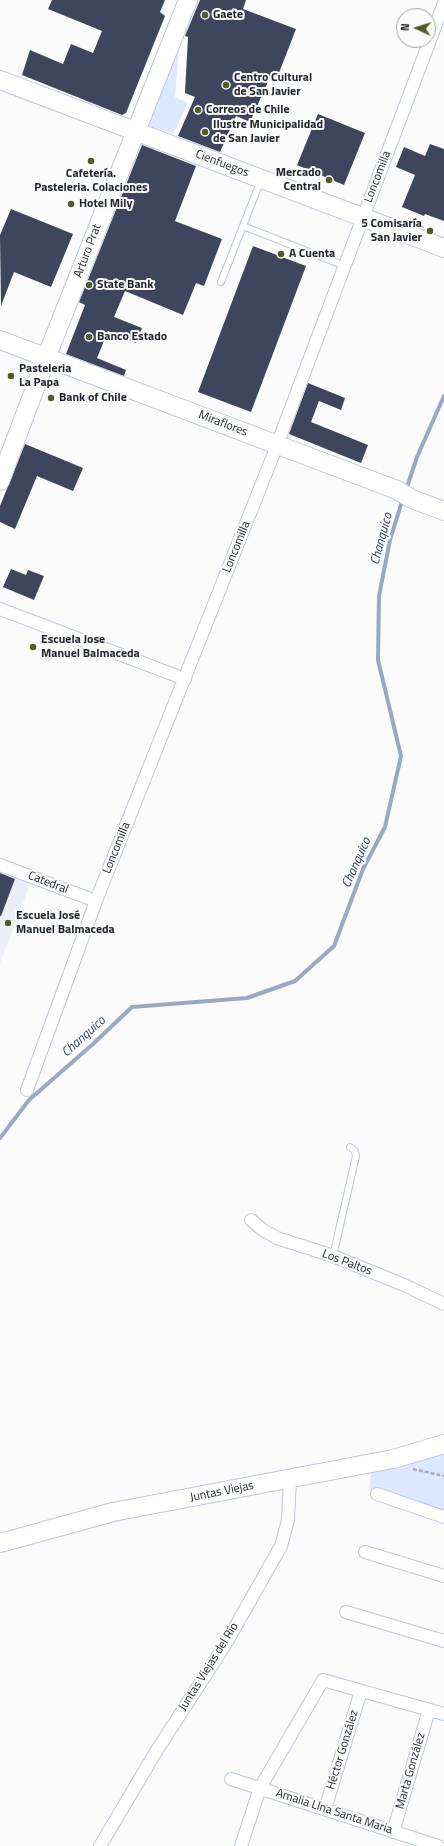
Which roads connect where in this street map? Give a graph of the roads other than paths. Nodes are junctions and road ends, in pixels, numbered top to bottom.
1 (188, 0) edge
2 (444, 3) edge
3 (0, 80) edge
4 (135, 131) junction
5 (262, 179) junction
6 (363, 217) junction
7 (243, 226) junction
8 (444, 248) edge
9 (345, 266) junction
10 (221, 282) dead end
11 (0, 340) edge
12 (47, 357) junction
13 (277, 444) junction
14 (0, 481) edge
15 (444, 511) edge
16 (0, 610) edge
17 (185, 679) junction
18 (0, 865) edge
19 (96, 901) junction
20 (27, 1090) dead end
21 (350, 1147) dead end
22 (251, 1220) dead end
23 (333, 1256) junction
24 (444, 1304) edge
25 (444, 1444) edge
26 (290, 1479) junction
27 (377, 1494) dead end
28 (444, 1517) edge
29 (0, 1543) edge
30 (365, 1552) dead end
31 (444, 1576) edge
32 (346, 1612) dead end
33 (444, 1642) edge
34 (361, 1691) junction
35 (429, 1710) junction
36 (444, 1714) edge
37 (231, 1779) dead end
38 (260, 1788) junction
39 (325, 1810) junction
40 (394, 1832) junction
41 (100, 1846) edge
42 (241, 1846) edge
43 (438, 1846) edge

1 - 4 street, Arturo Prat
2 - 6 street, Loncomilla
3 - 4 street, Cienfuegos
4 - 5 street, Cienfuegos
4 - 12 street, Arturo Prat
5 - 6 street, Cienfuegos
5 - 7 lane
6 - 8 street, Cienfuegos
6 - 9 street, Loncomilla
7 - 9 lane
7 - 10 lane
9 - 13 street, Loncomilla
11 - 12 street, Miraflores
12 - 13 street, Miraflores
12 - 14 street, Arturo Prat
13 - 15 street, Miraflores
13 - 17 street, Loncomilla
16 - 17 street
17 - 19 street, Loncomilla
18 - 19 street, Catedral
19 - 20 street, Loncomilla
21 - 23 lane
22 - 23 street, Los Paltos
23 - 24 street, Los Paltos
25 - 26 street, Juntas Viejas
26 - 29 street, Juntas Viejas
26 - 41 street, Juntas Viejas del Río
27 - 28 street
30 - 31 street
32 - 33 street
34 - 35 street
34 - 38 street
34 - 39 street, Héctor González
35 - 36 street
35 - 40 street, Marta González
37 - 38 street, Amalia Llna Santa Maria
38 - 39 street, Amalia Llna Santa Maria
38 - 42 street
39 - 40 street, Amalia Llna Santa Maria
40 - 43 street, Amalia Llna Santa Maria

